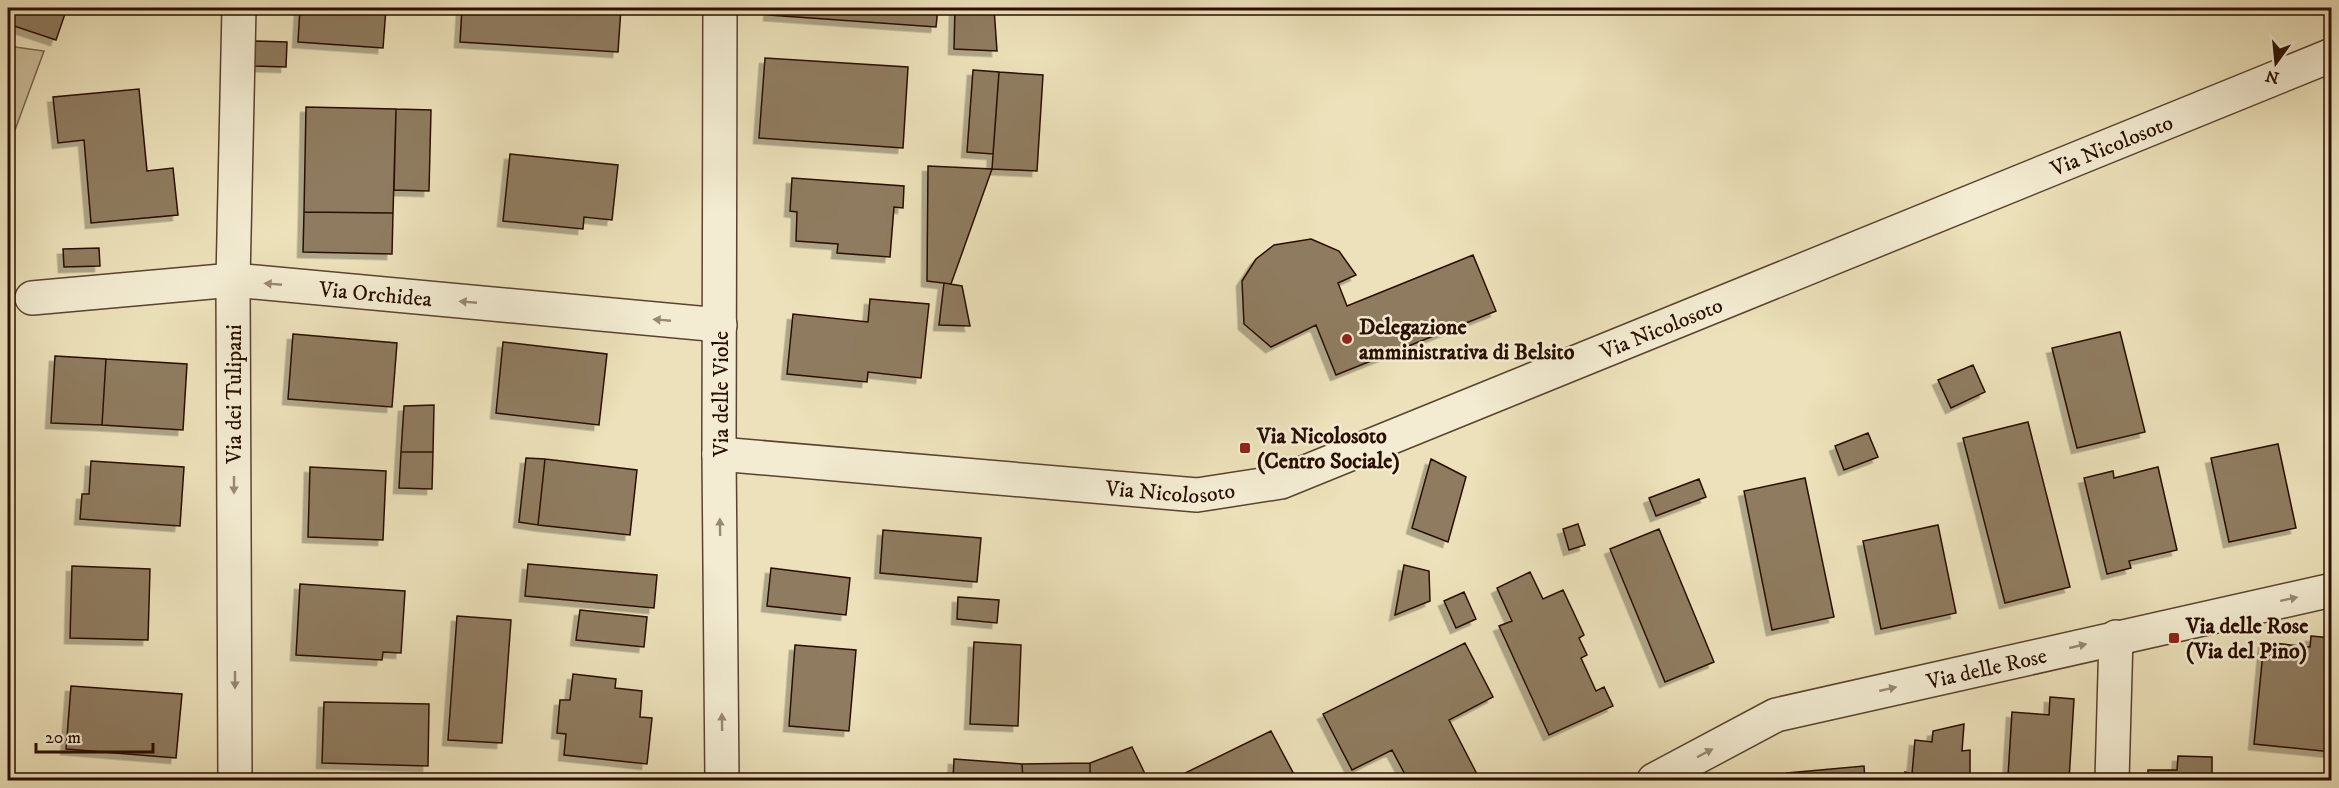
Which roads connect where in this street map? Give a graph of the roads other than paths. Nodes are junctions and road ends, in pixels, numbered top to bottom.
1 (239, 8) edge
2 (720, 8) edge
3 (2331, 55) edge
4 (233, 280) junction
5 (32, 298) dead end
6 (720, 325) junction
7 (719, 454) junction
8 (2331, 590) edge
9 (2116, 638) junction
10 (235, 780) edge
11 (722, 780) edge
12 (1654, 780) edge
13 (2112, 780) edge

1 - 4 street, Via dei Tulipani
2 - 6 street, Via delle Viole
3 - 7 street, Via Nicolosoto
4 - 5 street, Via Orchidea
6 -> 4 street, Via Orchidea
4 -> 10 street, Via dei Tulipani
6 - 7 street, Via delle Viole
11 -> 7 street, Via delle Viole
9 -> 8 street, Via delle Rose
12 -> 9 street, Via delle Rose
9 - 13 street

